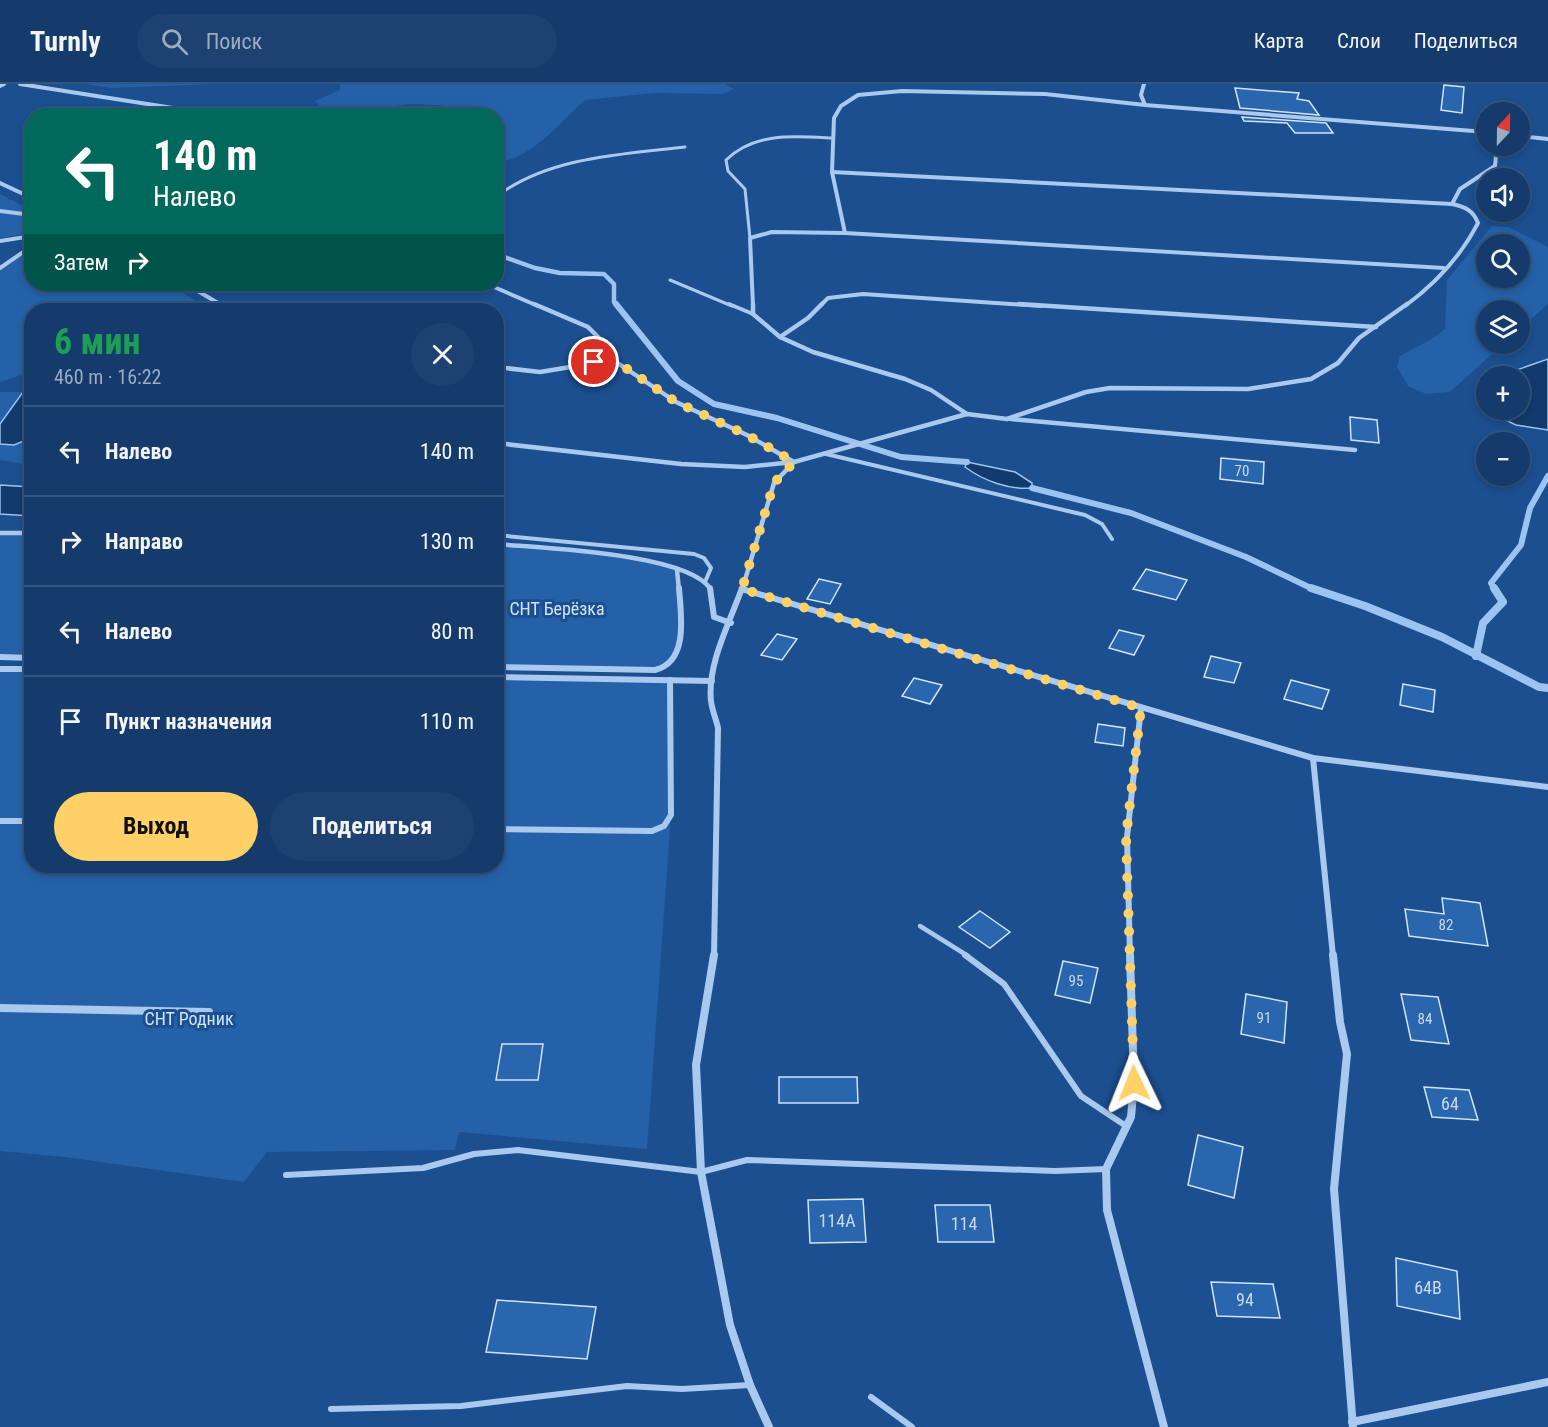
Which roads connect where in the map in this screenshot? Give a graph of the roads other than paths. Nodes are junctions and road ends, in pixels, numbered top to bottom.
1 (20, 84) edge
2 (1144, 84) edge
3 (1145, 105) junction
4 (173, 108) edge
5 (1476, 131) edge
6 (1530, 137) edge
7 (832, 138) junction
8 (1548, 139) edge
9 (685, 147) dead end
10 (1496, 156) edge
11 (832, 172) junction
12 (0, 183) edge
13 (504, 191) edge
14 (24, 194) edge
15 (1452, 204) junction
16 (0, 211) edge
17 (24, 214) edge
18 (845, 233) junction
19 (24, 237) edge
20 (750, 238) junction
21 (0, 241) edge
22 (24, 252) edge
23 (0, 268) edge
24 (1444, 268) junction
25 (670, 280) dead end
26 (504, 290) edge
27 (198, 291) edge
28 (219, 303) edge
29 (753, 314) junction
30 (1376, 327) junction
31 (780, 337) junction
32 (614, 360) junction
33 (504, 368) edge
34 (967, 414) junction
35 (1007, 419) junction
36 (504, 444) edge
37 (1355, 450) dead end
38 (826, 454) junction
39 (794, 462) junction
40 (0, 533) edge
41 (24, 533) edge
42 (504, 536) edge
43 (1112, 539) dead end
44 (504, 545) edge
45 (676, 570) junction
46 (705, 582) junction
47 (742, 589) junction
48 (731, 623) junction
49 (0, 657) edge
50 (24, 658) edge
51 (504, 667) edge
52 (0, 669) edge
53 (24, 669) edge
54 (504, 677) edge
55 (670, 680) junction
56 (712, 681) junction
57 (1141, 708) junction
58 (1313, 758) junction
59 (1548, 787) edge
60 (0, 821) edge
61 (24, 821) edge
62 (504, 829) edge
63 (920, 926) dead end
64 (0, 1008) edge
65 (209, 1012) dead end
66 (1126, 1126) junction
67 (1106, 1169) junction
68 (701, 1172) junction
69 (286, 1175) dead end
70 (1548, 1382) edge
71 (750, 1385) junction
72 (871, 1397) dead end
73 (331, 1409) dead end
74 (1352, 1424) edge
75 (769, 1427) edge
76 (912, 1427) edge
77 (1164, 1427) edge

1 - 4 street
2 - 3 street
3 - 5 street
3 - 7 street
6 - 8 street
7 - 11 street
7 - 20 lane
9 - 13 lane
10 - 15 street
11 - 15 street
11 - 18 street
12 - 14 street
15 - 24 street
16 - 17 street
18 - 20 street
18 - 24 street
19 - 21 street
20 - 29 street
22 - 23 street
24 - 30 street
25 - 29 lane
26 - 32 street
27 - 28 street
29 - 31 street
30 - 31 street
30 - 35 street
31 - 34 street
32 - 33 street
32 - 39 street
34 - 35 street
34 - 38 street
35 - 37 street
36 - 39 street
38 - 39 street
38 - 43 lane
39 - 47 street
40 - 41 street
42 - 46 lane
44 - 45 street
45 - 46 street
45 - 51 street
46 - 48 street
47 - 48 street
47 - 57 street
48 - 56 street
49 - 50 street
52 - 53 street
54 - 55 street
55 - 56 street
55 - 62 street
56 - 68 street
57 - 58 street
57 - 66 street
58 - 59 street
58 - 74 street
60 - 61 street
63 - 66 lane
64 - 65 street
66 - 67 street
67 - 68 lane
67 - 77 street
68 - 69 lane
68 - 71 street
70 - 74 street
71 - 73 lane
71 - 75 street
72 - 76 lane

